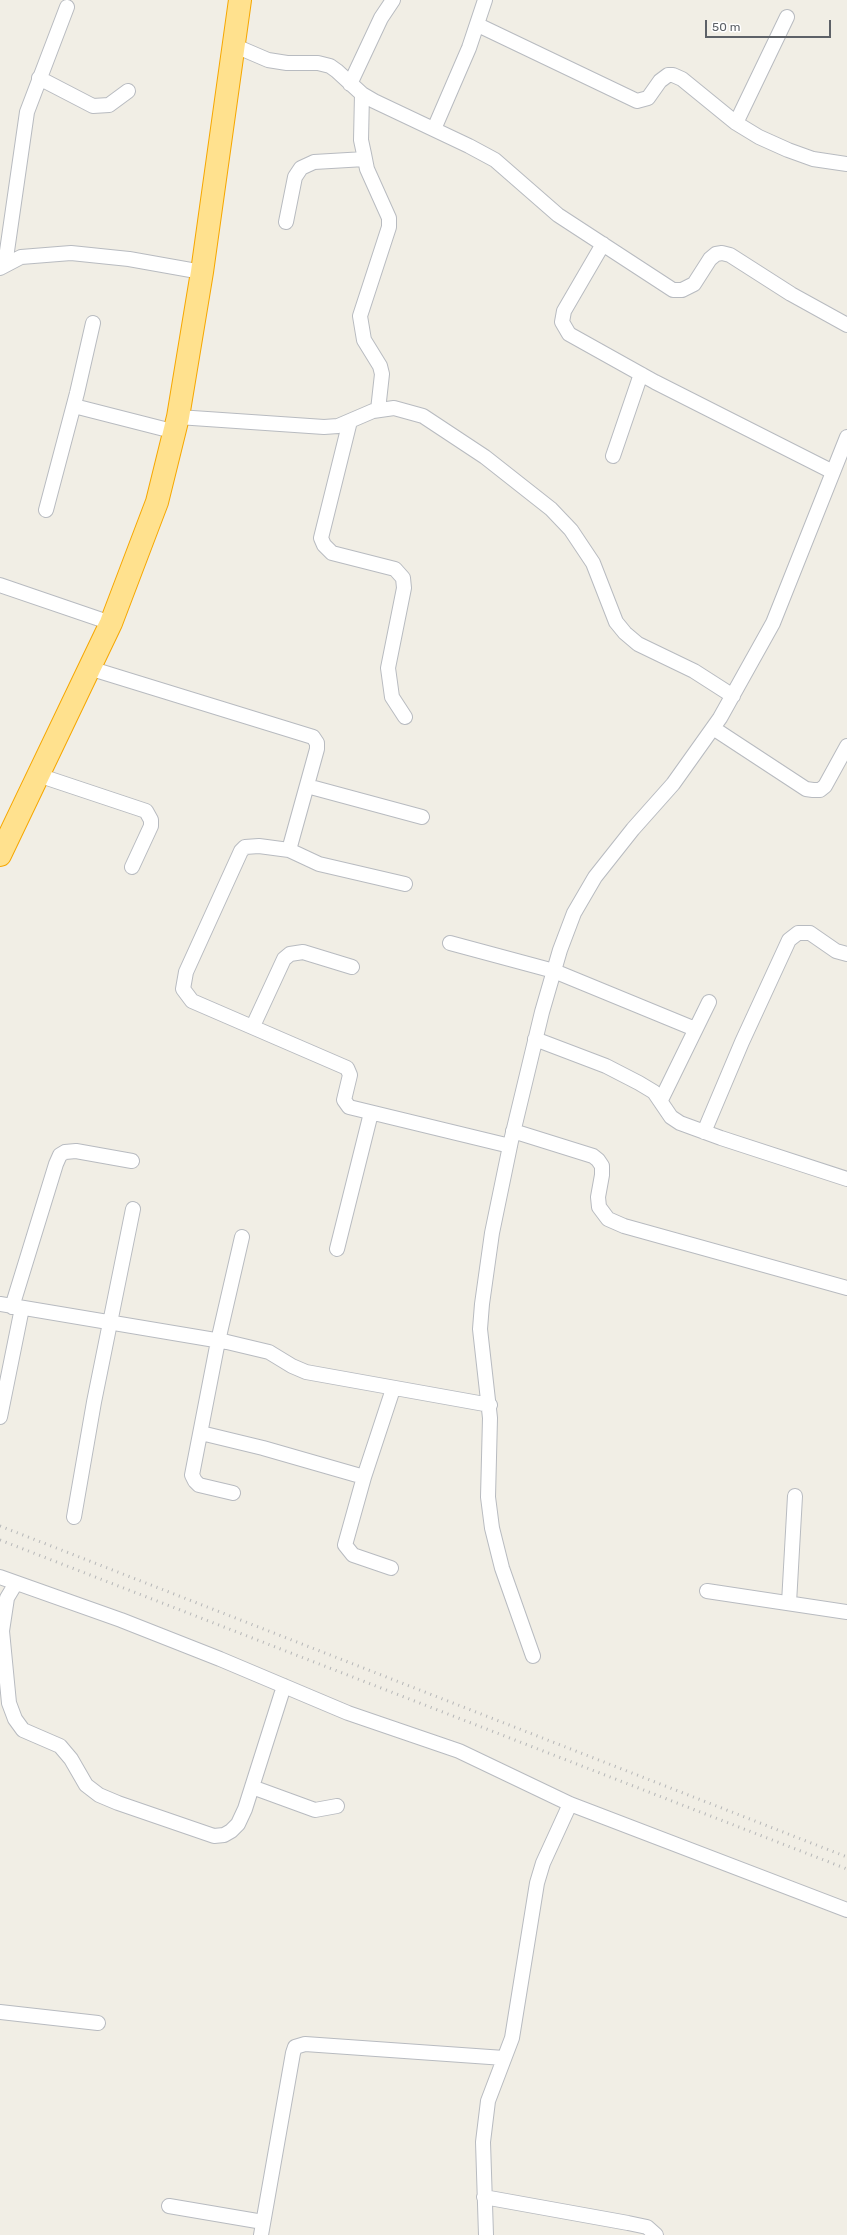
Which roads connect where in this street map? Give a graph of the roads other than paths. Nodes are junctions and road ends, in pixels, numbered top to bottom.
1 (240, 0) edge
2 (393, 0) edge
3 (485, 0) edge
4 (67, 8) dead end
5 (787, 17) dead end
6 (478, 25) junction
7 (232, 45) junction
8 (39, 78) junction
9 (350, 84) junction
10 (128, 91) dead end
11 (362, 94) junction
12 (736, 123) junction
13 (434, 129) junction
14 (365, 159) junction
15 (847, 164) edge
16 (286, 222) dead end
17 (603, 244) junction
18 (2, 267) edge
19 (202, 272) junction
20 (93, 323) dead end
21 (847, 325) edge
22 (640, 374) junction
23 (74, 406) junction
24 (378, 410) junction
25 (350, 421) junction
26 (177, 424) junction
27 (847, 437) edge
28 (613, 456) dead end
29 (833, 472) junction
30 (46, 510) dead end
31 (0, 585) edge
32 (112, 623) junction
33 (88, 668) junction
34 (733, 696) junction
35 (405, 717) dead end
36 (713, 728) junction
37 (847, 746) edge
38 (38, 775) junction
39 (307, 786) junction
40 (422, 817) dead end
41 (289, 850) junction
42 (0, 855) edge
43 (132, 867) dead end
44 (405, 884) dead end
45 (450, 943) dead end
46 (847, 954) edge
47 (352, 967) dead end
48 (554, 972) junction
49 (709, 1002) dead end
50 (253, 1026) junction
51 (695, 1029) junction
52 (536, 1039) junction
53 (661, 1100) junction
54 (370, 1113) junction
55 (513, 1131) junction
56 (704, 1132) junction
57 (510, 1146) junction
58 (132, 1161) dead end
59 (847, 1179) edge
60 (133, 1209) dead end
61 (242, 1237) dead end
62 (337, 1249) dead end
63 (847, 1288) edge
64 (11, 1306) edge
65 (111, 1323) junction
66 (218, 1341) junction
67 (393, 1389) junction
68 (490, 1405) junction
69 (0, 1417) edge
70 (201, 1433) junction
71 (364, 1478) junction
72 (233, 1493) dead end
73 (794, 1496) dead end
74 (74, 1517) dead end
75 (391, 1568) dead end
76 (0, 1577) edge
77 (16, 1583) junction
78 (707, 1591) dead end
79 (788, 1603) junction
80 (847, 1612) edge
81 (533, 1656) dead end
82 (284, 1686) junction
83 (252, 1787) junction
84 (570, 1804) junction
85 (337, 1806) dead end
86 (847, 1910) edge
87 (0, 2012) edge
88 (98, 2023) dead end
89 (504, 2058) junction
90 (484, 2197) junction
91 (169, 2206) dead end
92 (262, 2229) edge
93 (486, 2235) edge
94 (656, 2235) edge

1 - 7 highway
2 - 9 street
3 - 6 street
4 - 8 street
5 - 12 street
6 - 12 street
6 - 13 street
7 - 9 street
7 - 19 highway
8 - 10 street
8 - 18 street
9 - 11 street
11 - 13 street
11 - 14 street
12 - 15 street
13 - 17 street
14 - 16 street
14 - 24 street
17 - 21 street
17 - 22 street
18 - 19 street
19 - 26 highway
20 - 23 street
22 - 28 street
22 - 29 street
23 - 26 street
23 - 30 street
24 - 25 street
24 - 34 street
25 - 26 street
25 - 35 street
26 - 32 highway
27 - 29 street
29 - 34 street
31 - 32 street
32 - 33 highway
33 - 38 highway
33 - 39 street
34 - 36 street
36 - 37 street
36 - 48 street
38 - 42 highway
38 - 43 street
39 - 40 street
39 - 41 street
41 - 44 street
41 - 50 street
45 - 48 street
46 - 56 street
47 - 50 street
48 - 51 street
48 - 52 street
49 - 51 street
50 - 54 street
51 - 53 street
52 - 53 street
52 - 55 street
53 - 56 street
54 - 57 street
54 - 62 street
55 - 57 street
55 - 63 street
56 - 59 street
57 - 68 street
58 - 64 street
60 - 65 street
61 - 66 street
64 - 65 street
64 - 69 street
65 - 66 street
65 - 74 street
66 - 67 street
66 - 70 street
67 - 68 street
67 - 71 street
68 - 81 street
70 - 71 street
70 - 72 street
71 - 75 street
73 - 79 street
76 - 77 street
77 - 82 street
77 - 83 street
78 - 79 street
79 - 80 street
82 - 83 street
82 - 84 street
83 - 85 street
84 - 86 street
84 - 89 street
87 - 88 street
89 - 90 street
89 - 92 street
90 - 93 street
90 - 94 street
91 - 92 street

